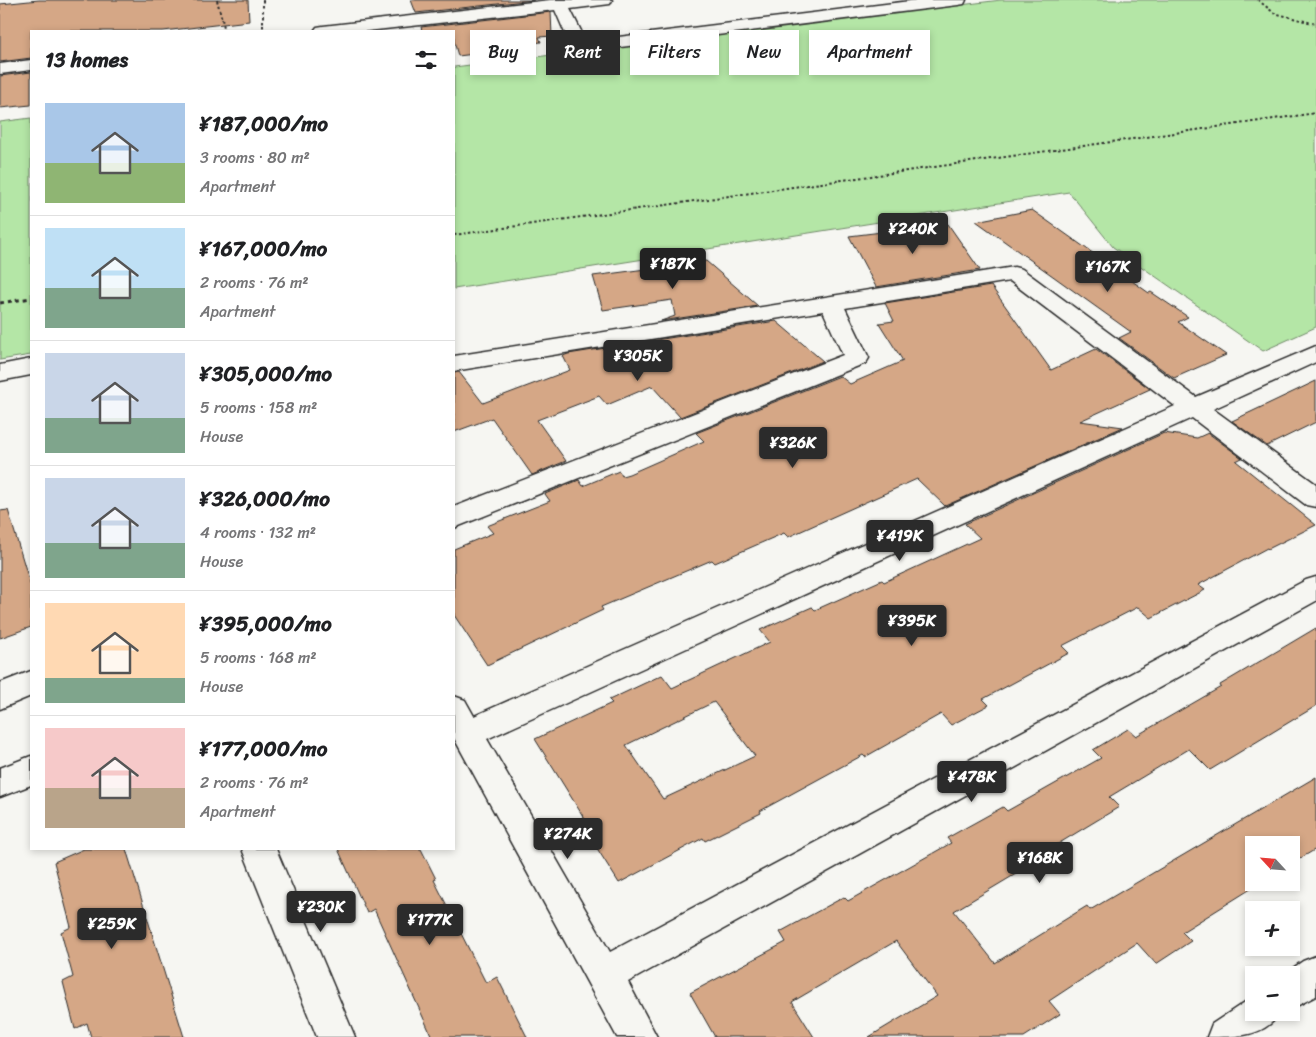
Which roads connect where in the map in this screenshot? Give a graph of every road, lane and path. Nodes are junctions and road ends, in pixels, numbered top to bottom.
1 (217, 0) edge
2 (262, 0) edge
3 (604, 0) edge
4 (958, 0) edge
5 (1258, 0) edge
6 (560, 3) edge
7 (1316, 24) edge
8 (225, 30) edge
9 (263, 30) edge
10 (331, 30) edge
11 (30, 65) edge
12 (0, 69) edge
13 (1316, 113) edge
14 (455, 235) edge
15 (30, 298) edge
16 (0, 303) edge
17 (831, 303) junction
18 (1316, 353) edge
19 (455, 363) edge
20 (30, 367) edge
21 (0, 373) edge
22 (1193, 407) junction
23 (1316, 498) edge
24 (455, 518) edge
25 (1316, 588) edge
26 (30, 683) edge
27 (0, 696) edge
28 (461, 721) edge
29 (30, 770) edge
30 (0, 783) edge
31 (259, 850) edge
32 (1316, 974) edge
33 (604, 975) junction
34 (1300, 986) edge
35 (1248, 1021) edge
36 (336, 1037) edge
37 (638, 1037) edge
38 (1226, 1037) edge

1 - 8 path
2 - 9 path
3 - 6 street
4 - 6 street
5 - 7 path
6 - 10 street
11 - 12 street
13 - 14 path
15 - 16 path
17 - 19 street
17 - 22 street
17 - 24 street
18 - 22 street
20 - 21 street
22 - 23 street
22 - 28 street
25 - 33 street
26 - 27 street
28 - 33 street
29 - 30 street
31 - 36 street
32 - 34 street
33 - 37 street
35 - 38 street

